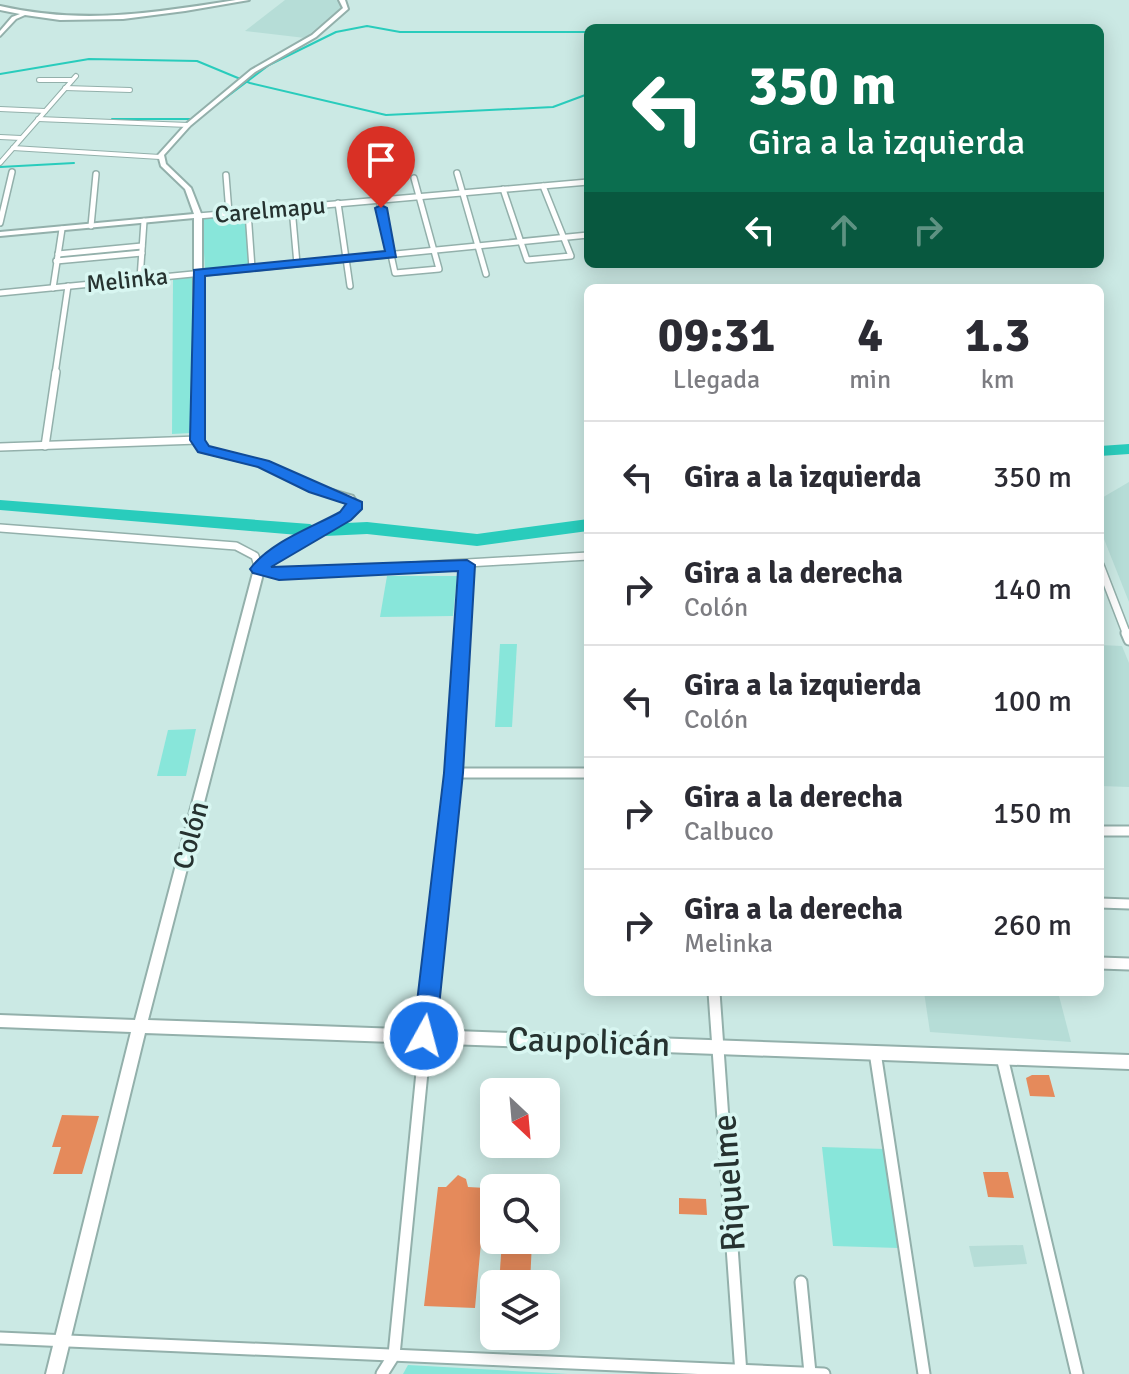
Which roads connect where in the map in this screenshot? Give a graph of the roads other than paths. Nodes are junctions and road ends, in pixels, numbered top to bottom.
1 (246, 0) edge
2 (342, 0) edge
3 (237, 1) edge
4 (0, 8) edge
5 (23, 15) junction
6 (0, 34) edge
7 (39, 80) dead end
8 (65, 88) junction
9 (130, 90) dead end
10 (0, 109) edge
11 (45, 111) junction
12 (38, 119) junction
13 (188, 125) junction
14 (0, 137) edge
15 (21, 138) junction
16 (13, 148) junction
17 (160, 157) junction
18 (0, 163) edge
19 (12, 172) dead end
20 (457, 173) dead end
21 (96, 174) dead end
22 (226, 175) dead end
23 (414, 178) dead end
24 (584, 182) edge
25 (543, 186) junction
26 (503, 189) junction
27 (462, 193) junction
28 (420, 196) junction
29 (379, 200) junction
30 (338, 203) junction
31 (292, 208) junction
32 (248, 212) junction
33 (229, 213) junction
34 (198, 216) junction
35 (144, 221) junction
36 (0, 223) edge
37 (91, 226) junction
38 (62, 229) junction
39 (0, 234) edge
40 (584, 236) edge
41 (564, 238) junction
42 (521, 242) junction
43 (477, 246) junction
44 (142, 250) junction
45 (434, 250) junction
46 (391, 254) junction
47 (57, 258) junction
48 (346, 259) junction
49 (297, 264) junction
50 (252, 268) junction
51 (198, 273) junction
52 (486, 274) dead end
53 (140, 279) junction
54 (68, 286) junction
55 (350, 286) dead end
56 (53, 288) junction
57 (0, 293) edge
58 (200, 444) junction
59 (45, 446) junction
60 (0, 447) edge
61 (0, 528) edge
62 (584, 556) edge
63 (467, 565) junction
64 (259, 569) junction
65 (1104, 575) edge
66 (1129, 640) edge
67 (454, 773) junction
68 (584, 773) edge
69 (1104, 831) edge
70 (1129, 831) edge
71 (1104, 903) edge
72 (1129, 904) edge
73 (1104, 963) edge
74 (1129, 964) edge
75 (714, 996) edge
76 (0, 1021) edge
77 (140, 1025) junction
78 (424, 1036) junction
79 (719, 1046) junction
80 (875, 1052) junction
81 (1002, 1057) junction
82 (1129, 1062) edge
83 (801, 1282) dead end
84 (0, 1338) edge
85 (63, 1341) junction
86 (394, 1355) junction
87 (741, 1373) edge
88 (810, 1373) edge
89 (54, 1374) edge
90 (382, 1374) edge
91 (824, 1374) edge
92 (924, 1374) edge
93 (1077, 1374) edge

1 - 3 street
2 - 13 street
3 - 5 street
4 - 5 street
5 - 6 street
7 - 8 street
8 - 9 street
8 - 11 street
10 - 11 street
11 - 12 street
12 - 13 street
12 - 15 street
13 - 17 street
14 - 15 street
15 - 16 street
16 - 17 street
16 - 18 street
17 - 34 street
19 - 36 street
20 - 27 street
21 - 37 street
22 - 33 street
23 - 28 street
24 - 25 street, Carelmapu
25 - 26 street, Carelmapu
25 - 41 street
26 - 27 street, Carelmapu
26 - 42 street
27 - 28 street, Carelmapu
27 - 43 street
28 - 29 street, Carelmapu
28 - 45 street
29 - 30 street, Carelmapu
29 - 46 street
30 - 31 street, Carelmapu
30 - 48 street
31 - 32 street, Carelmapu
31 - 49 street
32 - 33 street, Carelmapu
32 - 50 street
33 - 34 street, Carelmapu
34 - 35 street, Carelmapu
34 - 51 street
35 - 37 street, Carelmapu
35 - 44 street
37 - 38 street, Carelmapu
38 - 39 street, Carelmapu
38 - 47 street
40 - 41 street, Melinka
41 - 42 street, Melinka
41 - 42 street
42 - 43 street, Melinka
43 - 45 street, Melinka
43 - 52 street
44 - 47 street
44 - 53 street
45 - 46 street, Melinka
45 - 46 street
46 - 48 street, Melinka
47 - 56 street
48 - 49 street, Melinka
48 - 55 street
49 - 50 street, Melinka
50 - 51 street, Melinka
51 - 53 street, Melinka
51 - 58 street
53 - 54 street, Melinka
54 - 56 street, Melinka
54 - 59 street
56 - 57 street, Melinka
58 - 59 street
58 - 64 street
59 - 60 street
61 - 64 street
62 - 63 street
63 - 64 street
63 - 67 street
64 - 77 street, Colón
65 - 66 street
67 - 68 street
67 - 78 street
69 - 70 street
71 - 72 street
73 - 74 street
75 - 79 street, Riquelme
76 - 77 street, Caupolicán
77 - 78 street, Caupolicán
77 - 85 street, Colón
78 - 79 street, Caupolicán
78 - 86 street
79 - 80 street, Caupolicán
79 - 87 street, Riquelme
80 - 81 street, Caupolicán
80 - 92 street
81 - 82 street, Caupolicán
81 - 93 street
83 - 88 street
84 - 85 street
85 - 86 street
85 - 89 street, Colón
86 - 87 street
86 - 90 street
87 - 88 street
88 - 91 street

